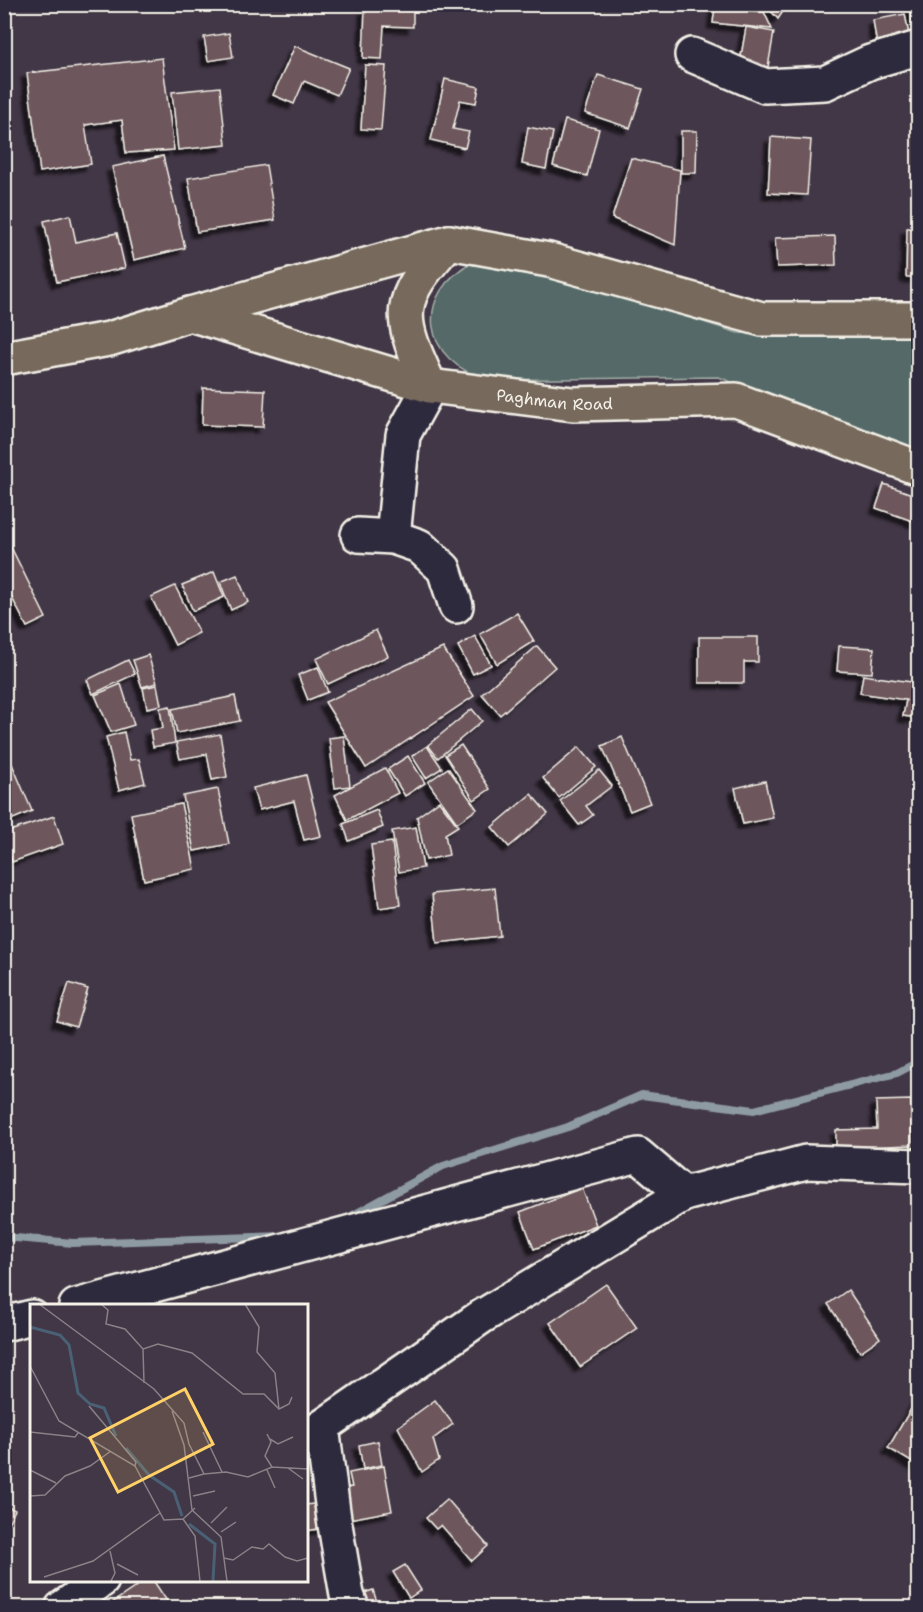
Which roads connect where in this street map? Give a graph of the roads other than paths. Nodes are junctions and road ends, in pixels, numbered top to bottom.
1 (918, 48) edge
2 (692, 55) dead end
3 (449, 242) junction
4 (190, 314) junction
5 (918, 319) edge
6 (4, 358) edge
7 (430, 386) junction
8 (918, 468) edge
9 (358, 535) dead end
10 (393, 537) junction
11 (456, 606) dead end
12 (918, 1166) edge
13 (684, 1194) junction
14 (83, 1304) edge
15 (30, 1318) edge
16 (4, 1324) edge
17 (314, 1433) edge
18 (101, 1582) edge
19 (62, 1608) edge
20 (352, 1608) edge

1 - 2 street
3 - 4 main road
3 - 5 main road
3 - 7 main road
4 - 6 main road
4 - 7 main road, Paghman Road
7 - 8 main road, Paghman Road
7 - 10 street
9 - 10 street
10 - 11 street
12 - 13 street
13 - 14 street
13 - 17 street
15 - 16 street
17 - 20 street
18 - 19 street

